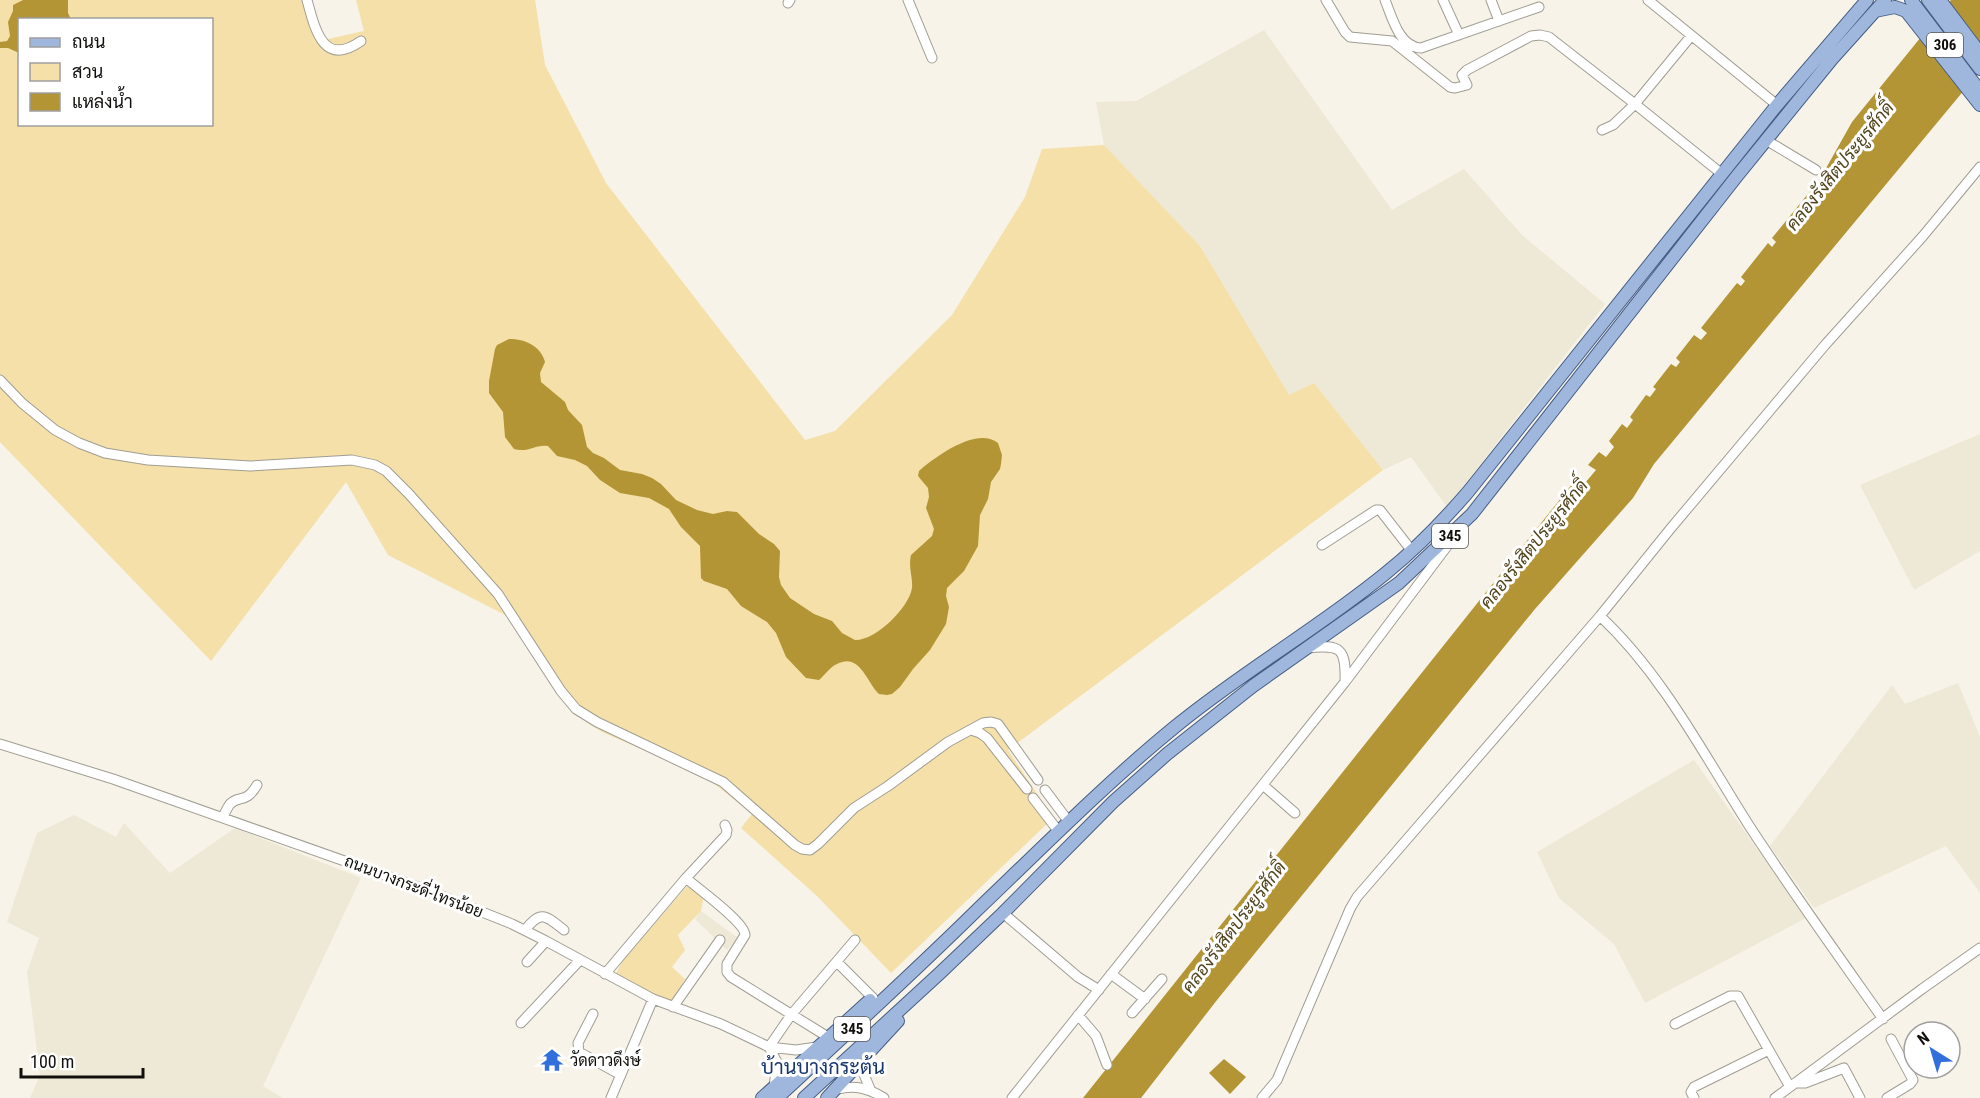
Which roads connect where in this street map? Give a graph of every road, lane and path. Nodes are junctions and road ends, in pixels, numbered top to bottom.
1 (307, 0) edge
2 (909, 0) edge
3 (1326, 0) edge
4 (1385, 0) edge
5 (1443, 0) edge
6 (1491, 0) edge
7 (1648, 0) edge
8 (1885, 0) edge
9 (1911, 0) edge
10 (1928, 0) edge
11 (1940, 0) edge
12 (1867, 4) edge
13 (1539, 7) dead end
14 (1499, 21) junction
15 (1459, 35) junction
16 (1691, 36) junction
17 (361, 41) dead end
18 (1980, 53) edge
19 (932, 58) dead end
20 (1980, 69) edge
21 (1974, 91) edge
22 (1635, 104) junction
23 (1777, 105) junction
24 (1980, 105) edge
25 (1602, 130) dead end
26 (1766, 140) junction
27 (1980, 168) edge
28 (1816, 170) dead end
29 (1722, 174) junction
30 (0, 380) edge
31 (1472, 514) junction
32 (1322, 545) dead end
33 (1412, 551) junction
34 (1600, 616) junction
35 (1307, 648) junction
36 (1345, 682) junction
37 (971, 730) junction
38 (0, 744) edge
39 (1038, 780) dead end
40 (1263, 784) junction
41 (257, 785) dead end
42 (1027, 789) dead end
43 (1045, 790) dead end
44 (1033, 798) dead end
45 (1295, 813) dead end
46 (223, 817) junction
47 (1069, 822) junction
48 (725, 825) dead end
49 (1059, 832) junction
50 (686, 878) junction
51 (1003, 913) junction
52 (525, 930) junction
53 (564, 930) dead end
54 (720, 940) dead end
55 (855, 940) dead end
56 (546, 941) junction
57 (1980, 948) edge
58 (580, 960) junction
59 (926, 960) junction
60 (527, 962) dead end
61 (837, 962) junction
62 (940, 973) junction
63 (604, 974) junction
64 (1111, 974) junction
65 (1162, 979) dead end
66 (1099, 990) junction
67 (873, 998) junction
68 (653, 999) junction
69 (1145, 999) junction
70 (674, 1007) junction
71 (1132, 1013) dead end
72 (593, 1014) dead end
73 (791, 1015) junction
74 (1078, 1016) junction
75 (1883, 1019) junction
76 (521, 1023) dead end
77 (1675, 1024) dead end
78 (828, 1038) junction
79 (1891, 1038) dead end
80 (769, 1047) junction
81 (817, 1047) junction
82 (873, 1049) junction
83 (1767, 1051) junction
84 (1107, 1065) dead end
85 (621, 1075) junction
86 (1792, 1085) junction
87 (837, 1089) junction
88 (870, 1089) junction
89 (776, 1092) edge
90 (611, 1098) edge
91 (762, 1098) edge
92 (804, 1098) edge
93 (827, 1098) edge
94 (884, 1098) edge
95 (1012, 1098) edge
96 (1262, 1098) edge
97 (1694, 1098) edge
98 (1775, 1098) edge
99 (1860, 1098) edge
100 (1887, 1098) edge

1 - 17 street
2 - 19 street
3 - 22 street
4 - 15 street
5 - 15 street
6 - 14 street
7 - 16 street
8 - 12 main road, 345
9 - 21 main road, 306
10 - 20 main road, 306
11 - 18 main road, 306
12 - 21 main road, 306
12 - 23 main road, 345
12 - 26 main road, 345
13 - 14 street
14 - 15 street
16 - 22 street
16 - 23 street
21 - 24 main road, 306
22 - 25 street
22 - 29 street
23 - 29 main road, 345
26 - 28 street
26 - 31 main road, 345
27 - 34 street
29 - 33 main road, 345
30 - 37 street
31 - 35 main road, 345
31 - 36 street
32 - 33 street
33 - 47 main road, 345
34 - 75 street
34 - 96 street
35 - 36 street
35 - 51 main road, 345
36 - 40 street
37 - 39 street
37 - 42 street
38 - 46 street, ถนนบางกระดี่-ไทรน้อย
40 - 45 street
40 - 64 street
41 - 46 street
43 - 47 street
44 - 49 street
46 - 52 street, ถนนบางกระดี่-ไทรน้อย
47 - 49 main road, 345
48 - 50 street
49 - 59 main road, 345
50 - 63 street
50 - 73 street
51 - 62 main road, 345
51 - 66 street
52 - 53 street
52 - 56 street, ถนนบางกระดี่-ไทรน้อย
54 - 70 street
55 - 61 street
56 - 58 street, ถนนบางกระดี่-ไทรน้อย
56 - 60 street
57 - 75 street
58 - 63 street, ถนนบางกระดี่-ไทรน้อย
58 - 76 street
59 - 67 main road
59 - 89 main road, 345
61 - 67 street
61 - 73 street
62 - 82 main road
62 - 92 main road, 345
63 - 68 street, ถนนบางกระดี่-ไทรน้อย
64 - 66 street
64 - 69 street
65 - 69 street
66 - 74 street
67 - 78 main road
68 - 70 street, ถนนบางกระดี่-ไทรน้อย
68 - 85 street
69 - 71 street
70 - 80 street, ถนนบางกระดี่-ไทรน้อย
72 - 85 street
73 - 78 street
73 - 80 street
74 - 84 street
74 - 95 street
75 - 86 street
77 - 83 street
78 - 81 main road
79 - 100 street
80 - 81 street, ถนนบางกระดี่-ไทรน้อย
80 - 89 street
81 - 89 main road
82 - 87 main road
82 - 88 street
83 - 86 street
83 - 97 street
85 - 90 street
86 - 98 street
86 - 99 street
87 - 88 street
87 - 93 main road
88 - 94 street
89 - 91 main road

